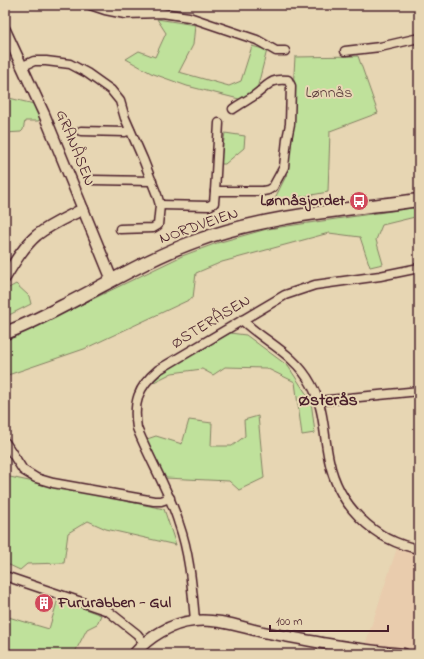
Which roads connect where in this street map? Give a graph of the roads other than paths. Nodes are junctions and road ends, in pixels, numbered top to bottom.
1 (90, 5) edge
2 (5, 30) edge
3 (419, 38) edge
4 (345, 51) dead end
5 (285, 52) dead end
6 (23, 66) junction
7 (233, 108) dead end
8 (220, 124) dead end
9 (130, 130) junction
10 (82, 131) dead end
11 (93, 180) dead end
12 (152, 181) junction
13 (215, 191) junction
14 (419, 200) edge
15 (160, 205) junction
16 (84, 209) junction
17 (120, 229) dead end
18 (419, 268) edge
19 (5, 278) edge
20 (112, 280) junction
21 (242, 320) junction
22 (5, 333) edge
23 (419, 391) edge
24 (319, 401) junction
25 (5, 442) edge
26 (170, 498) junction
27 (419, 549) edge
28 (5, 576) edge
29 (195, 620) junction
30 (145, 644) junction
31 (134, 654) edge
32 (404, 654) edge

1 - 5 street
2 - 6 street, GRANÅSEN
3 - 4 street
6 - 9 street
6 - 16 street, GRANÅSEN
7 - 13 street
8 - 13 street
9 - 10 street
9 - 12 street
11 - 12 street
12 - 15 street
13 - 15 street
14 - 20 main road, NORDVEIEN
15 - 17 street
16 - 19 street
16 - 20 street, GRANÅSEN
18 - 21 street, ØSTERÅSEN
20 - 22 main road, NORDVEIEN
21 - 24 street
21 - 26 street, ØSTERÅSEN
23 - 24 street
24 - 27 street
25 - 26 street
26 - 29 street, ØSTERÅSEN
28 - 30 street
29 - 30 street
29 - 32 street
30 - 31 street

